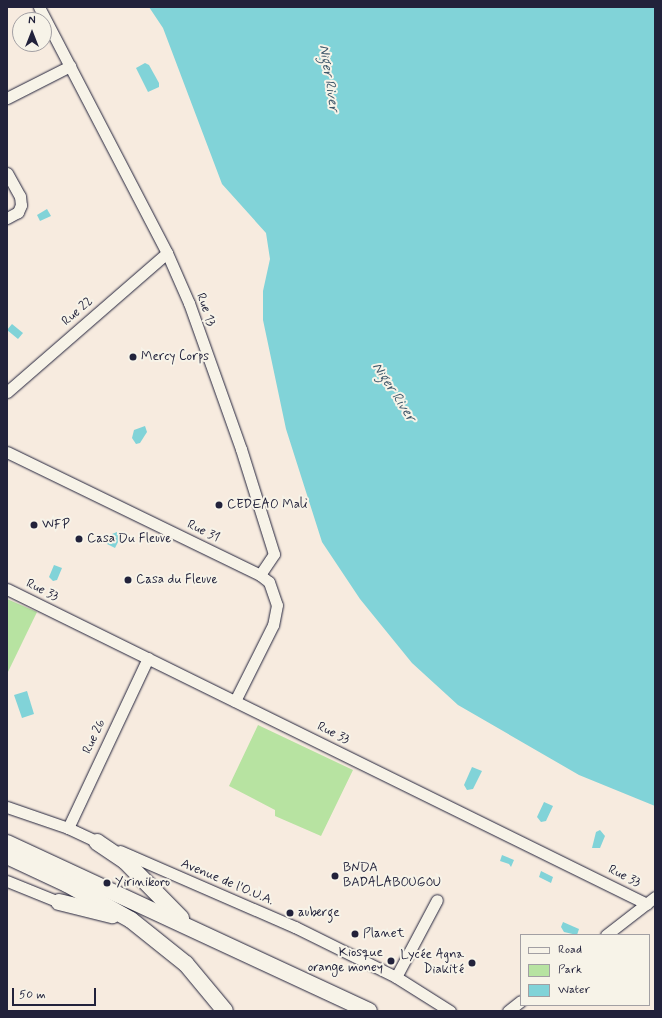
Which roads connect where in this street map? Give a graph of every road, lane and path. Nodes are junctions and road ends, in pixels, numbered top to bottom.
1 (39, 7) edge
2 (70, 66) junction
3 (7, 98) edge
4 (7, 173) edge
5 (7, 218) edge
6 (167, 253) junction
7 (7, 392) edge
8 (7, 452) edge
9 (260, 575) junction
10 (7, 589) edge
11 (148, 658) junction
12 (235, 701) junction
13 (7, 807) edge
14 (68, 828) junction
15 (97, 842) junction
16 (7, 843) edge
17 (7, 856) edge
18 (7, 881) edge
19 (437, 900) dead end
20 (651, 900) edge
21 (59, 902) joint
22 (131, 920) junction
23 (186, 924) junction
24 (607, 934) edge
25 (396, 977) junction
26 (520, 1002) edge
27 (225, 1011) edge
28 (369, 1011) edge
29 (450, 1011) edge
30 (508, 1011) edge

1 - 2 street, Rue 13
2 - 3 street
2 - 6 street, Rue 13
4 - 5 street
6 - 7 street, Rue 22
6 - 9 street, Rue 13
8 - 9 street, Rue 31
9 - 12 street, Rue 31
10 - 11 street, Rue 33
11 - 12 street, Rue 33
11 - 14 street, Rue 26
12 - 20 street, Rue 33
13 - 14 street, Avenue de l'O.U.A.
14 - 15 street, Avenue de l'O.U.A.
15 - 23 highway
15 - 25 street, Avenue de l'O.U.A.
16 - 23 highway
17 - 22 highway
18 - 21 street
19 - 25 street
20 - 24 street
21 - 22 highway
22 - 27 highway
23 - 28 highway
25 - 29 street, Avenue de l'O.U.A.
26 - 30 street

